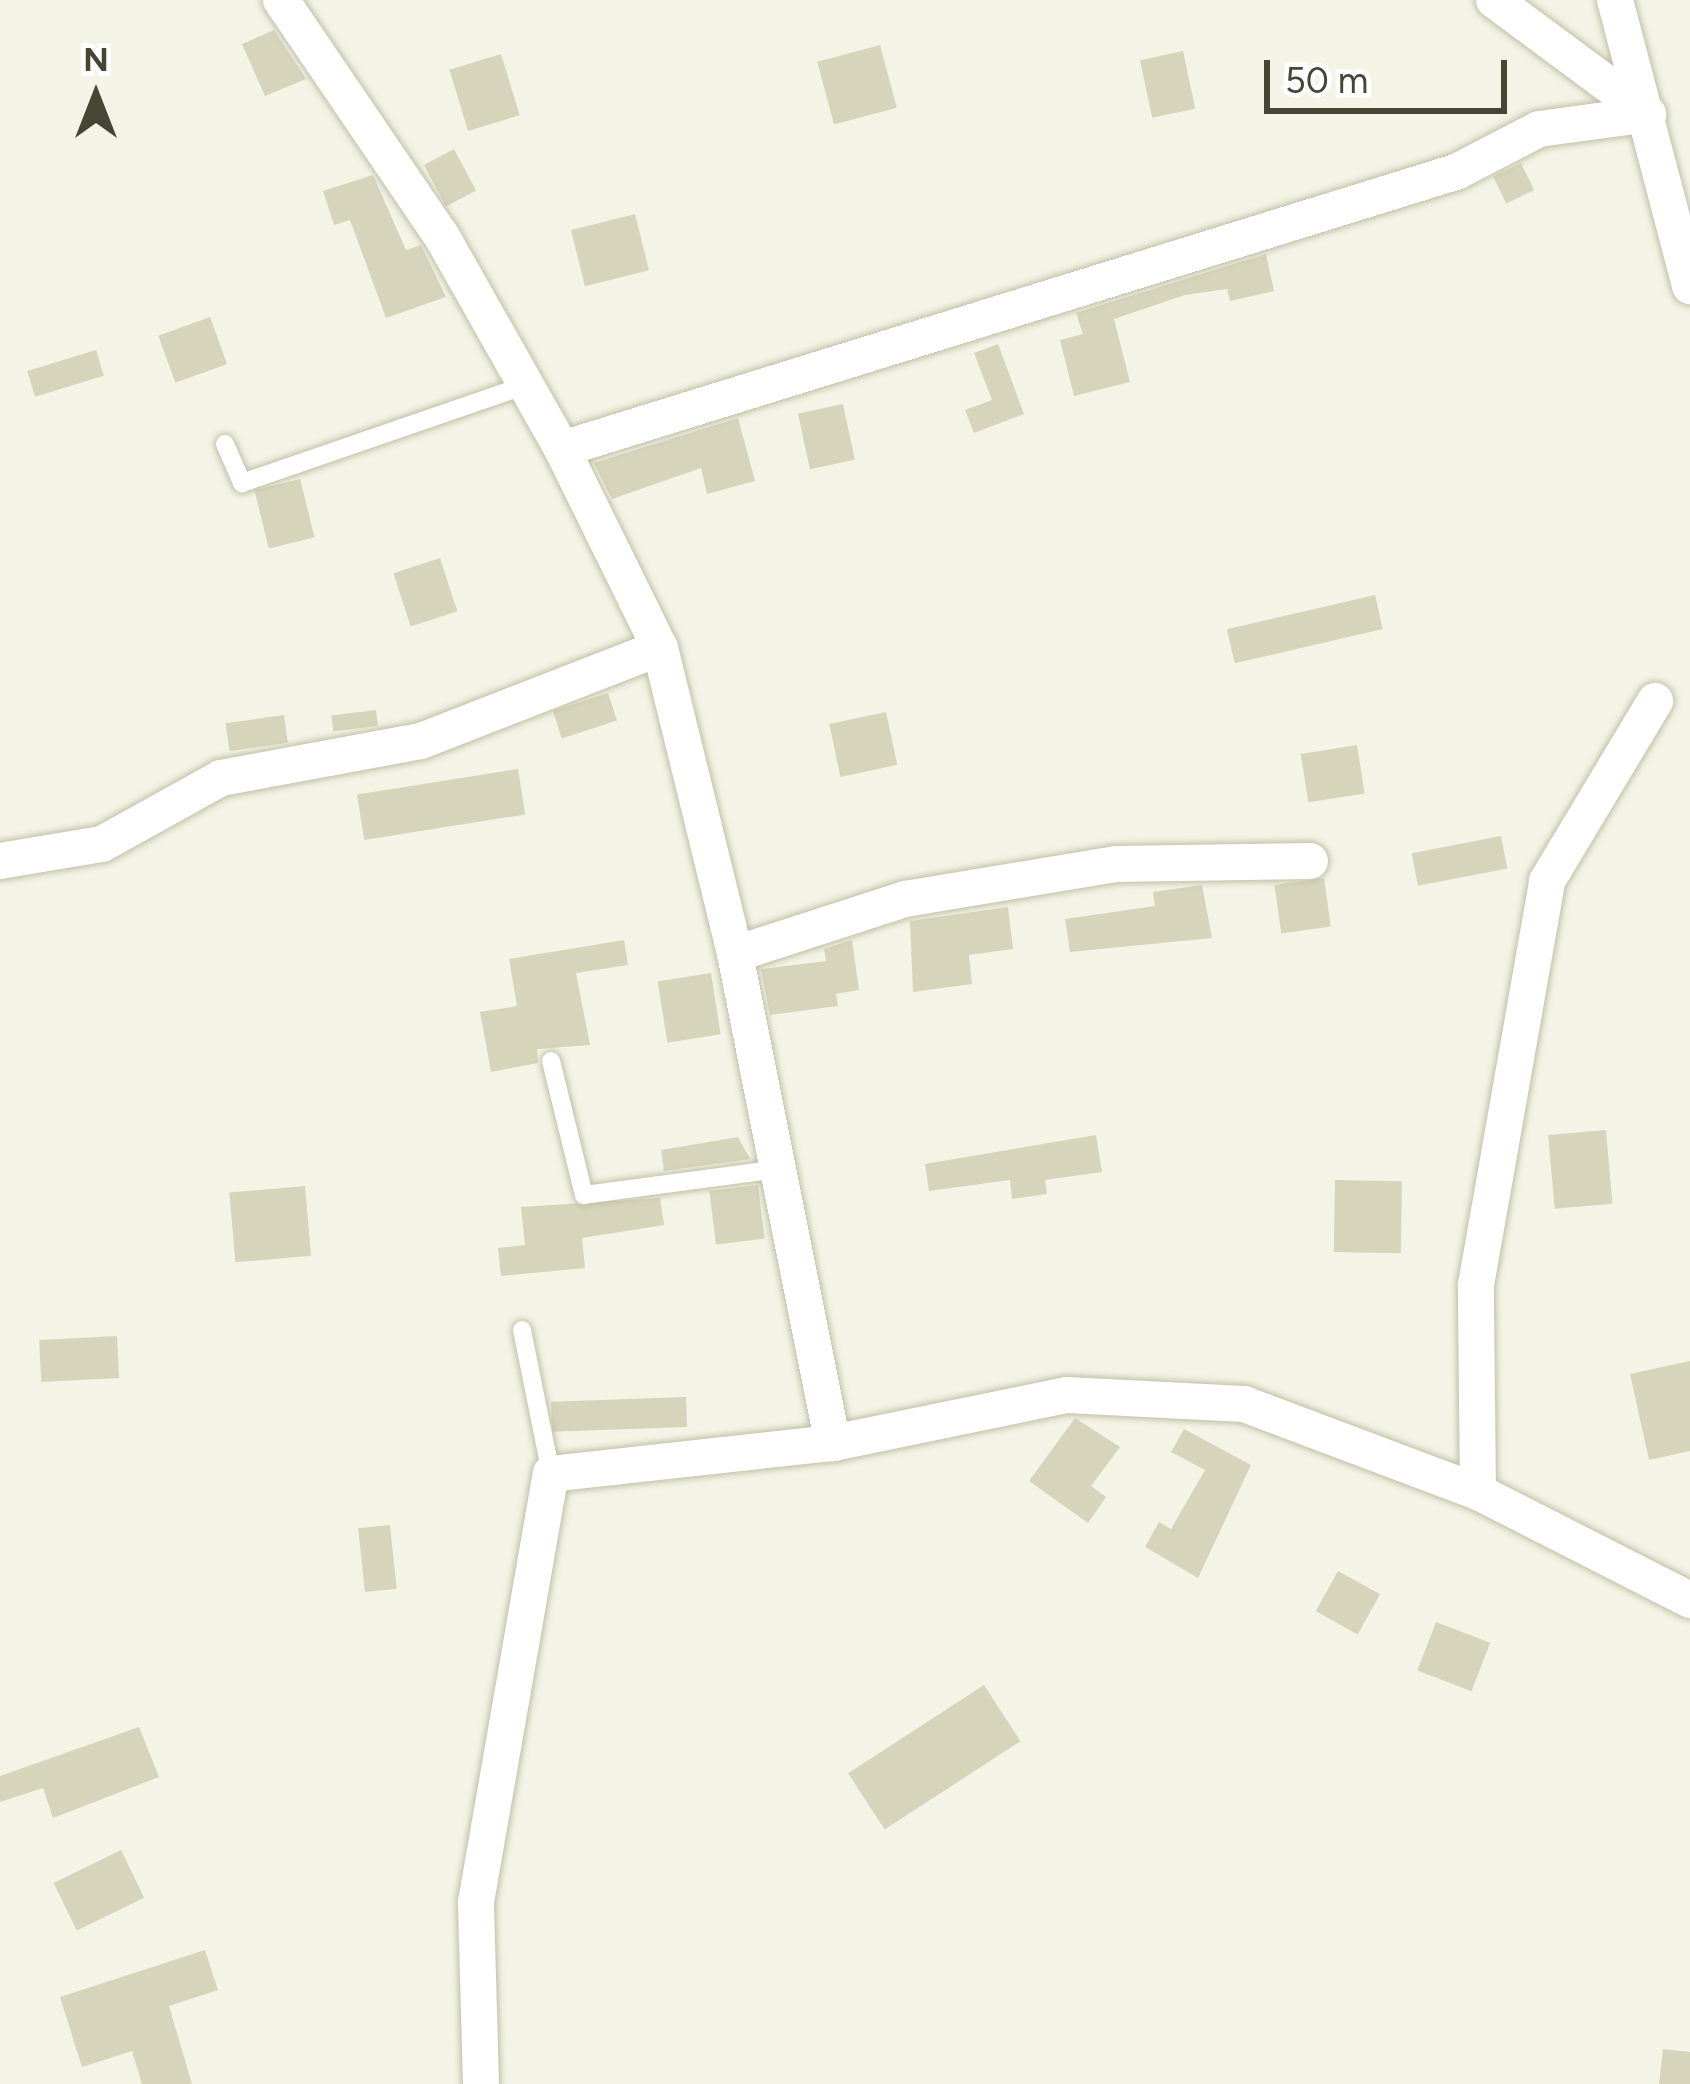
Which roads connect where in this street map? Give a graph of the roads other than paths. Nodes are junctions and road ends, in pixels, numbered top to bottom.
1 (281, 0) edge
2 (1494, 0) edge
3 (1616, 0) edge
4 (1648, 114) junction
5 (1690, 286) edge
6 (526, 386) junction
7 (225, 444) dead end
8 (562, 449) junction
9 (660, 648) junction
10 (1655, 701) dead end
11 (0, 861) edge
12 (1310, 861) dead end
13 (735, 954) junction
14 (551, 1061) dead end
15 (778, 1169) junction
16 (522, 1330) dead end
17 (833, 1443) junction
18 (551, 1474) junction
19 (1478, 1492) junction
20 (1690, 1600) edge
21 (481, 2084) edge

1 - 6 street
2 - 4 street
3 - 4 street
4 - 5 street
4 - 8 street
6 - 7 lane
6 - 8 street
8 - 9 street
9 - 11 street
9 - 13 street
10 - 19 street
12 - 13 street
13 - 15 street
14 - 15 lane
15 - 17 street
16 - 18 lane
17 - 18 street
17 - 19 street
18 - 21 street
19 - 20 street

